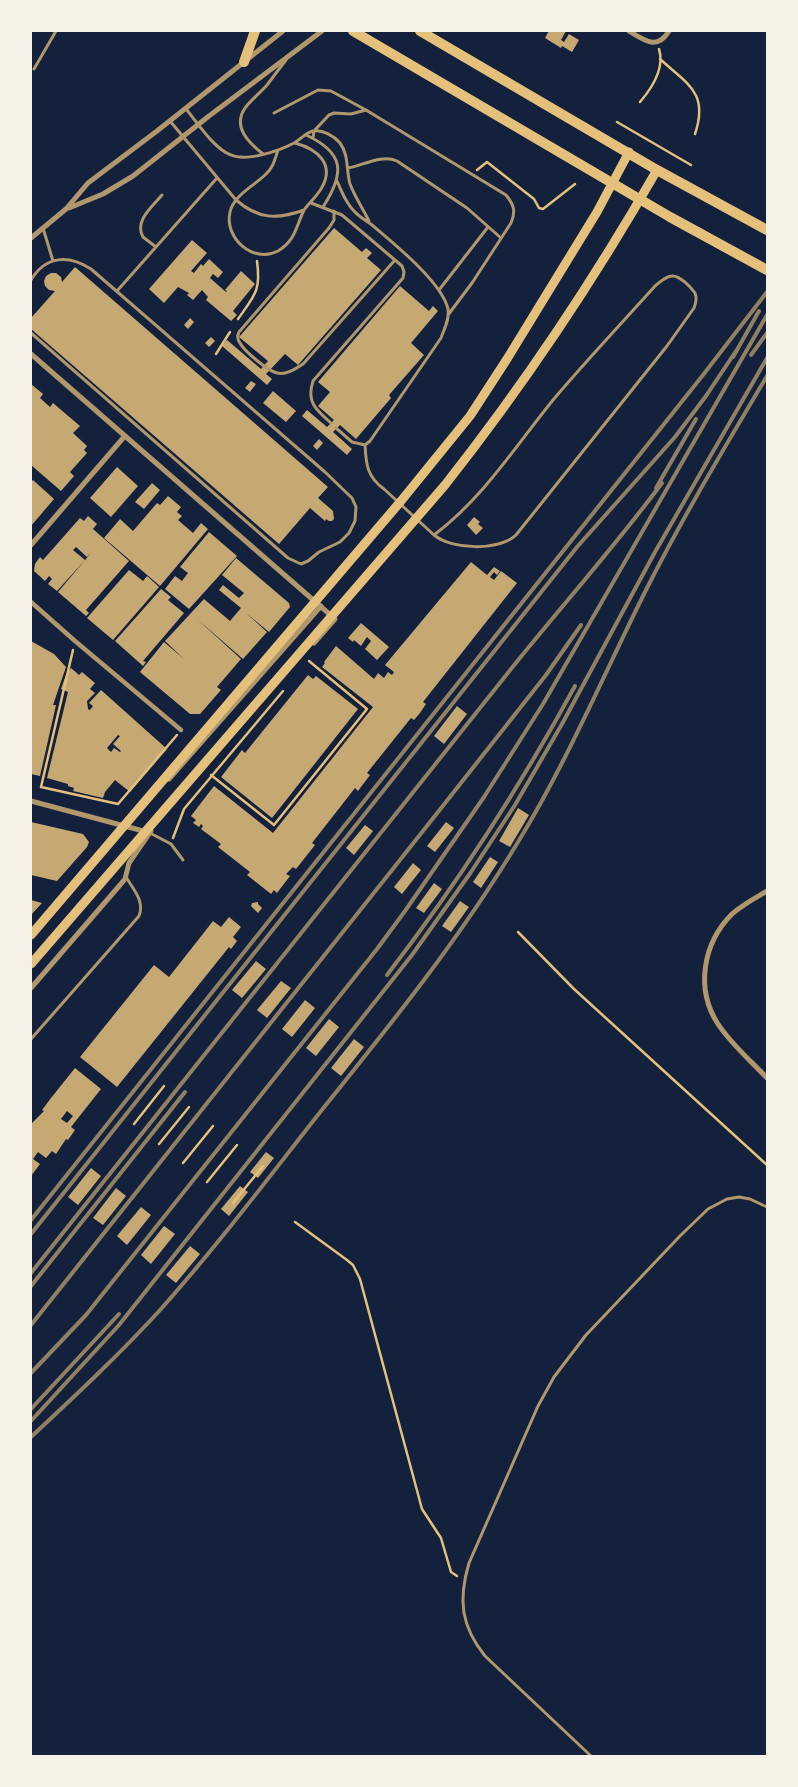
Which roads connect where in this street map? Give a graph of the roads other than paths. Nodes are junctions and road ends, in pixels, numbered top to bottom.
1 (56, 31) edge
2 (255, 31) edge
3 (283, 31) edge
4 (322, 31) edge
5 (353, 31) edge
6 (420, 31) edge
7 (628, 31) edge
8 (669, 31) edge
9 (288, 58) junction
10 (244, 62) junction
11 (34, 69) dead end
12 (186, 108) junction
13 (366, 110) junction
14 (274, 113) dead end
15 (170, 121) junction
16 (199, 124) junction
17 (314, 131) junction
18 (306, 135) junction
19 (183, 136) junction
20 (313, 138) junction
21 (295, 143) junction
22 (278, 150) junction
23 (629, 152) junction
24 (263, 154) junction
25 (348, 168) junction
26 (657, 170) junction
27 (217, 178) junction
28 (337, 181) junction
29 (613, 182) junction
30 (162, 195) dead end
31 (640, 199) junction
32 (236, 200) junction
33 (311, 203) junction
34 (323, 207) junction
35 (66, 209) junction
36 (305, 210) junction
37 (334, 211) junction
38 (370, 223) junction
39 (488, 227) junction
40 (43, 228) junction
41 (767, 230) edge
42 (31, 238) edge
43 (501, 238) junction
44 (156, 246) junction
45 (395, 260) junction
46 (53, 261) junction
47 (767, 270) edge
48 (31, 280) edge
49 (439, 290) junction
50 (117, 291) junction
51 (448, 315) junction
52 (31, 333) edge
53 (31, 354) edge
54 (331, 423) dead end
55 (336, 428) dead end
56 (124, 437) junction
57 (365, 445) junction
58 (434, 535) junction
59 (31, 546) edge
60 (31, 602) edge
61 (321, 606) junction
62 (181, 730) road end
63 (31, 801) edge
64 (128, 826) junction
65 (150, 833) junction
66 (183, 860) dead end
67 (125, 876) junction
68 (767, 891) edge
69 (31, 937) edge
70 (31, 964) edge
71 (31, 988) edge
72 (31, 1039) edge
73 (767, 1078) edge
74 (767, 1207) edge
75 (591, 1756) edge

1 - 11 lane
2 - 10 main road
3 - 10 street
4 - 9 street
5 - 29 main road
6 - 23 main road
7 - 8 street
9 - 16 street
9 - 24 lane
10 - 12 street
12 - 15 street
12 - 16 lane
13 - 14 lane
13 - 17 lane
13 - 43 lane
15 - 19 lane
15 - 35 street
16 - 19 street
16 - 24 lane
17 - 18 lane
17 - 20 lane
17 - 25 lane
18 - 20 lane
18 - 21 lane
19 - 27 lane
19 - 35 street
20 - 28 lane
21 - 22 lane
21 - 33 lane
22 - 24 lane
22 - 32 lane
23 - 26 main road
23 - 29 main road
25 - 38 lane
25 - 39 lane
26 - 31 main road
26 - 41 main road
27 - 32 lane
27 - 44 lane
28 - 34 lane
28 - 38 lane
29 - 31 main road
29 - 69 main road
30 - 44 lane
31 - 47 main road
31 - 70 main road
32 - 36 lane
32 - 36 lane
33 - 34 lane
33 - 36 lane
34 - 37 lane
35 - 40 street
37 - 45 lane
37 - 45 lane
38 - 49 lane
39 - 43 lane
39 - 49 lane
40 - 42 street
40 - 46 lane
43 - 51 lane
44 - 50 lane
45 - 54 lane
46 - 48 lane
46 - 50 lane
49 - 51 lane
50 - 52 lane
51 - 57 lane
53 - 56 street
55 - 57 lane
56 - 59 street
56 - 61 street
57 - 58 lane
58 - 58 lane
60 - 62 street
61 - 64 street
61 - 65 street
63 - 64 street
64 - 65 street
64 - 69 street
65 - 66 lane
65 - 67 street
67 - 71 street
67 - 72 lane
68 - 73 street
74 - 75 lane

